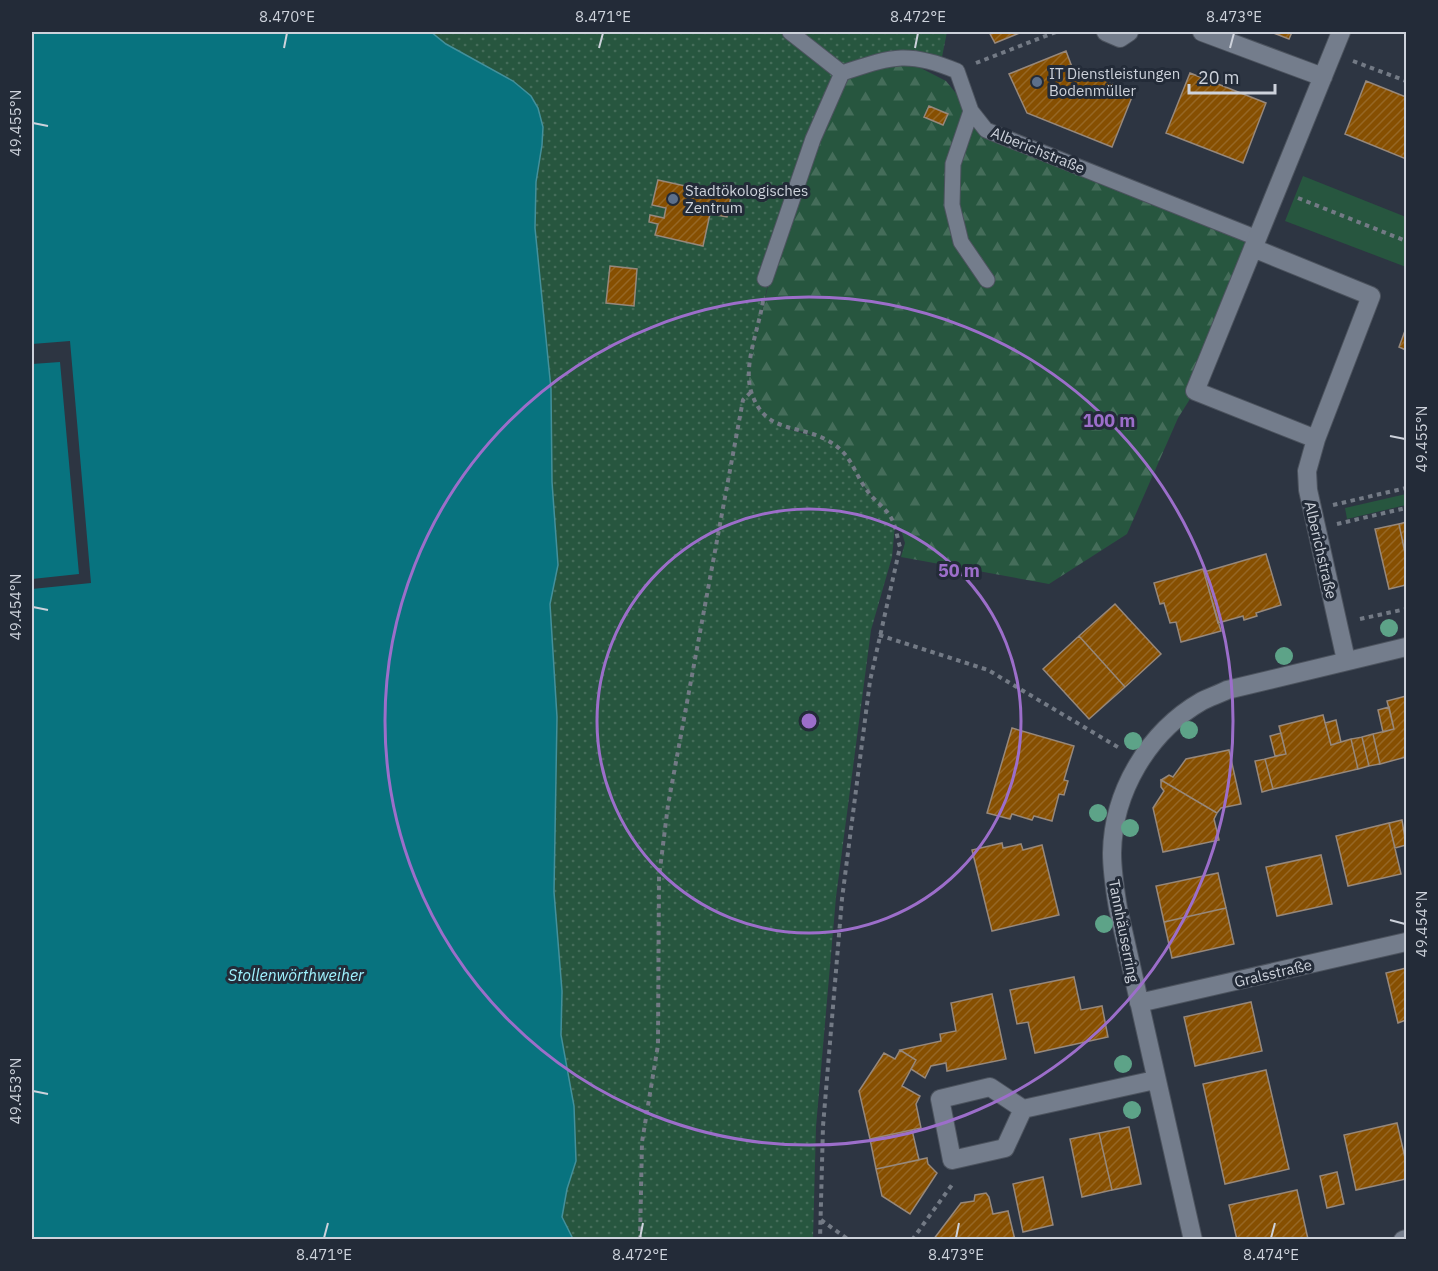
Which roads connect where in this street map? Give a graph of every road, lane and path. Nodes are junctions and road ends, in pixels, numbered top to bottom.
1 (790, 32) edge
2 (1056, 32) edge
3 (1106, 32) edge
4 (1129, 32) edge
5 (1202, 32) edge
6 (1341, 32) edge
7 (1333, 53) junction
8 (957, 71) junction
9 (842, 73) junction
10 (1323, 77) junction
11 (1407, 81) edge
12 (971, 111) junction
13 (1277, 190) junction
14 (1407, 241) edge
15 (1255, 243) junction
16 (765, 279) joint
17 (987, 280) dead end
18 (751, 392) junction
19 (1316, 439) junction
20 (1407, 488) edge
21 (1407, 508) edge
22 (1312, 510) junction
23 (1316, 529) junction
24 (1407, 609) edge
25 (1338, 624) junction
26 (879, 635) junction
27 (1407, 647) edge
28 (1346, 660) junction
29 (1140, 761) junction
30 (1407, 942) edge
31 (1138, 1003) junction
32 (1155, 1080) junction
33 (1023, 1110) junction
34 (952, 1160) junction
35 (820, 1220) junction
36 (640, 1239) edge
37 (820, 1239) edge
38 (849, 1239) edge
39 (912, 1239) edge
40 (1193, 1239) edge

1 - 9 lane
2 - 8 path
3 - 4 street
5 - 10 street
6 - 7 street
7 - 10 street
7 - 11 path
8 - 9 lane
8 - 12 lane, Alberichstraße
9 - 16 lane
10 - 13 street
12 - 15 lane, Alberichstraße
12 - 17 lane
13 - 14 path
13 - 15 street
15 - 19 street, Alberichstraße
15 - 19 street
16 - 18 path
18 - 26 path
18 - 36 path
19 - 22 street, Alberichstraße
20 - 22 path
21 - 23 path
22 - 23 street, Alberichstraße
23 - 25 street, Alberichstraße
24 - 25 path
25 - 28 street, Alberichstraße
26 - 29 path
26 - 35 path
27 - 28 street, Tannhäuserring
28 - 29 street, Tannhäuserring
29 - 31 street, Tannhäuserring
30 - 31 street, Gralsstraße
31 - 32 street, Tannhäuserring
32 - 33 street
32 - 40 street, Tannhäuserring
33 - 34 street
33 - 34 street
34 - 39 path
35 - 37 path
35 - 38 path

